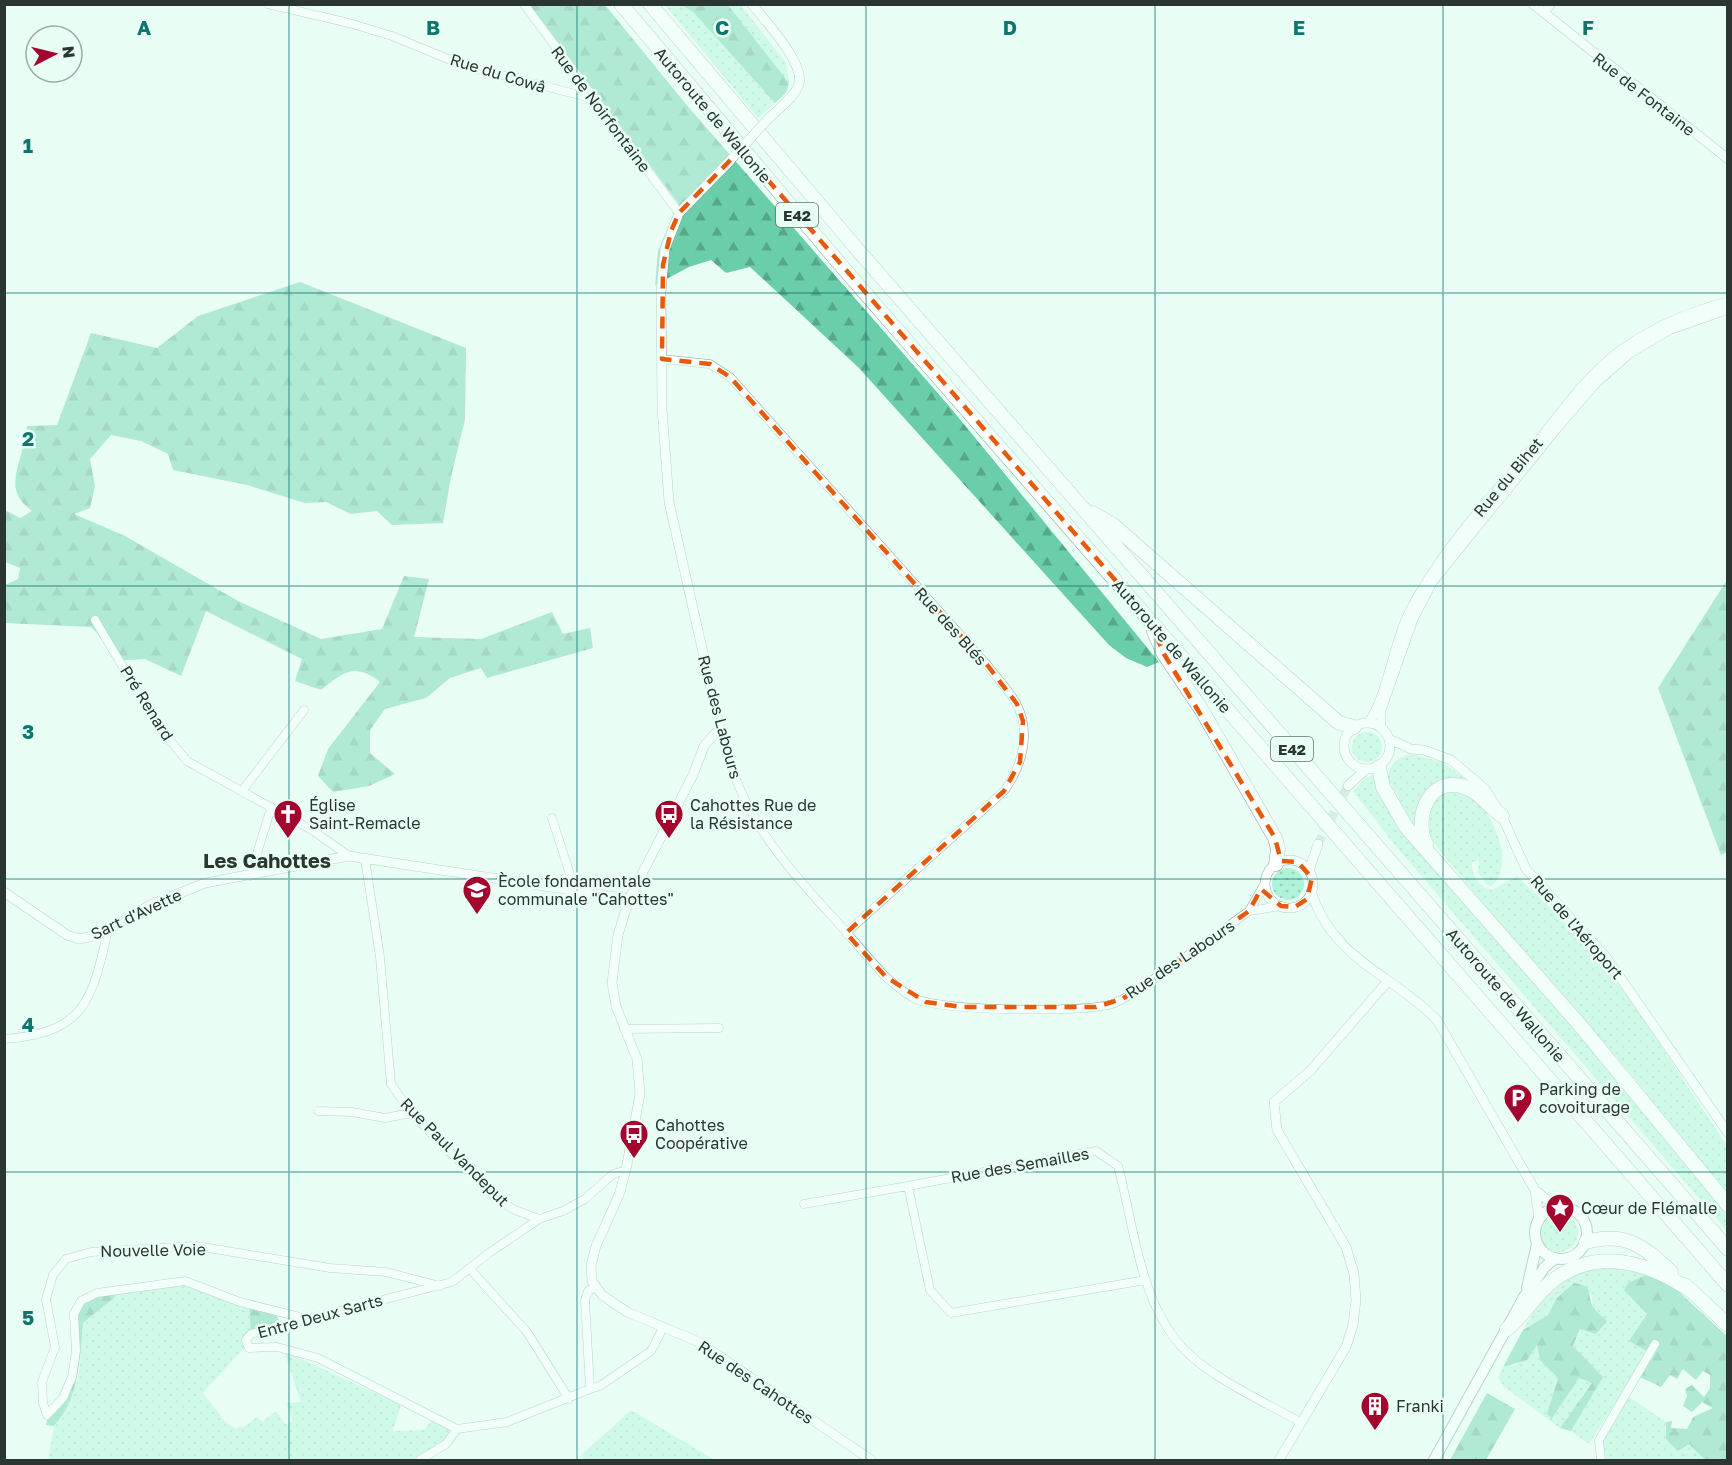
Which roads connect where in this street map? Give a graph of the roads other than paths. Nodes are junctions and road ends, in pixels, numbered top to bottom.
1 (268, 4) edge
2 (524, 4) edge
3 (621, 4) edge
4 (650, 4) edge
5 (752, 4) edge
6 (1533, 4) edge
7 (1551, 4) edge
8 (1544, 13) junction
9 (591, 98) junction
10 (1728, 159) edge
11 (680, 213) junction
12 (1728, 302) edge
13 (1728, 309) edge
14 (662, 359) junction
15 (1080, 506) junction
16 (1149, 619) junction
17 (96, 620) dead end
18 (304, 710) dead end
19 (1368, 723) junction
20 (720, 728) junction
21 (1354, 728) junction
22 (1381, 728) junction
23 (1389, 739) junction
24 (1411, 749) junction
25 (1352, 764) junction
26 (1377, 765) junction
27 (242, 791) junction
28 (271, 808) junction
29 (1502, 816) junction
30 (552, 818) dead end
31 (349, 856) junction
32 (365, 859) junction
33 (1434, 860) junction
34 (1298, 862) junction
35 (1276, 864) junction
36 (1309, 871) junction
37 (250, 876) junction
38 (1265, 883) junction
39 (575, 890) junction
40 (4, 892) edge
41 (1311, 892) junction
42 (630, 899) junction
43 (1281, 906) junction
44 (1295, 907) junction
45 (1249, 911) junction
46 (1318, 913) junction
47 (108, 930) junction
48 (846, 933) junction
49 (1388, 981) junction
50 (719, 1026) dead end
51 (624, 1029) junction
52 (4, 1039) edge
53 (318, 1111) dead end
54 (411, 1113) junction
55 (1728, 1133) edge
56 (626, 1170) junction
57 (908, 1186) junction
58 (1535, 1190) junction
59 (804, 1204) dead end
60 (1728, 1205) edge
61 (1556, 1207) junction
62 (1539, 1218) junction
63 (539, 1219) junction
64 (1586, 1242) junction
65 (1537, 1244) junction
66 (1728, 1249) edge
67 (1555, 1258) junction
68 (470, 1269) junction
69 (1146, 1280) junction
70 (1728, 1285) edge
71 (440, 1286) junction
72 (596, 1287) junction
73 (1691, 1291) junction
74 (1524, 1297) junction
75 (308, 1319) junction
76 (1728, 1325) edge
77 (663, 1328) junction
78 (1507, 1329) junction
79 (1655, 1344) dead end
80 (590, 1389) junction
81 (569, 1399) junction
82 (1300, 1422) junction
83 (457, 1429) junction
84 (1600, 1457) edge
85 (420, 1461) edge
86 (871, 1461) edge
87 (1279, 1461) edge
88 (1434, 1461) edge

1 - 9 street, Rue du Cowâ
2 - 9 street, Rue de Noirfontaine
3 - 16 highway, Autoroute de Wallonie / E42
4 - 15 highway, Autoroute de Wallonie / E42
5 - 11 street, Rue des Labours, bridge
6 - 8 street, Rue de Fontaine
7 - 8 street
8 - 10 street, Rue de Fontaine
9 - 11 street, Rue de Noirfontaine
11 - 14 street, Rue des Labours
12 - 19 street, Rue du Bihet
13 - 22 street, Rue du Bihet
14 - 20 street, Rue des Labours
14 - 48 street, Rue des Blés
15 - 21 highway
15 - 66 highway, Autoroute de Wallonie / E42
16 - 35 highway
16 - 70 highway, Autoroute de Wallonie / E42
17 - 27 street, Pré Renard
18 - 27 street
19 - 21 street
19 - 22 street
20 - 42 street
20 - 48 street, Rue des Labours
21 - 25 street
22 - 23 street
23 - 24 street, Rue de l'Aéroport
23 - 26 street
24 - 26 street
24 - 29 street, Rue de l'Aéroport
25 - 26 street
25 - 26 street
26 - 33 highway
27 - 28 street, Pré Renard
28 - 31 street, Pré Renard
28 - 37 street
29 - 33 highway
29 - 55 street, Rue de l'Aéroport
30 - 39 street
31 - 32 street
31 - 37 street, Sart d'Avette
32 - 39 street
32 - 54 street, Rue Paul Vandeput
33 - 60 highway
34 - 35 street
34 - 36 street
34 - 36 street
35 - 38 street
36 - 41 street
37 - 47 street, Sart d'Avette
38 - 43 street
38 - 45 street, Rue des Labours
39 - 42 street
40 - 47 street, Sart d'Avette
41 - 44 street
41 - 46 street
42 - 51 street
43 - 44 street
43 - 45 street, Rue des Labours
44 - 46 street
45 - 48 street, Rue des Labours
46 - 49 street
47 - 52 street
49 - 58 street
49 - 82 street
50 - 51 street
51 - 56 street
53 - 54 street
54 - 63 street, Rue Paul Vandeput
56 - 63 street
56 - 72 street
57 - 59 street, Rue des Semailles
57 - 69 street
57 - 69 street, Rue des Semailles
58 - 61 street
58 - 62 street
61 - 62 main road
61 - 64 main road
62 - 65 main road
63 - 68 street, Entre Deux Sarts
64 - 67 main road
64 - 73 highway
65 - 67 main road
65 - 74 main road
67 - 74 main road
68 - 71 street, Entre Deux Sarts
68 - 81 street
69 - 82 street, Rue des Semailles
71 - 75 street, Entre Deux Sarts
71 - 75 street, Nouvelle Voie
72 - 77 street, Rue des Cahottes
72 - 80 street
73 - 76 highway
73 - 78 highway
74 - 78 main road
75 - 83 street, Entre Deux Sarts
77 - 80 street
77 - 86 street, Rue des Cahottes
78 - 88 main road
79 - 84 street
80 - 81 street
81 - 83 street
82 - 87 street
83 - 85 street

